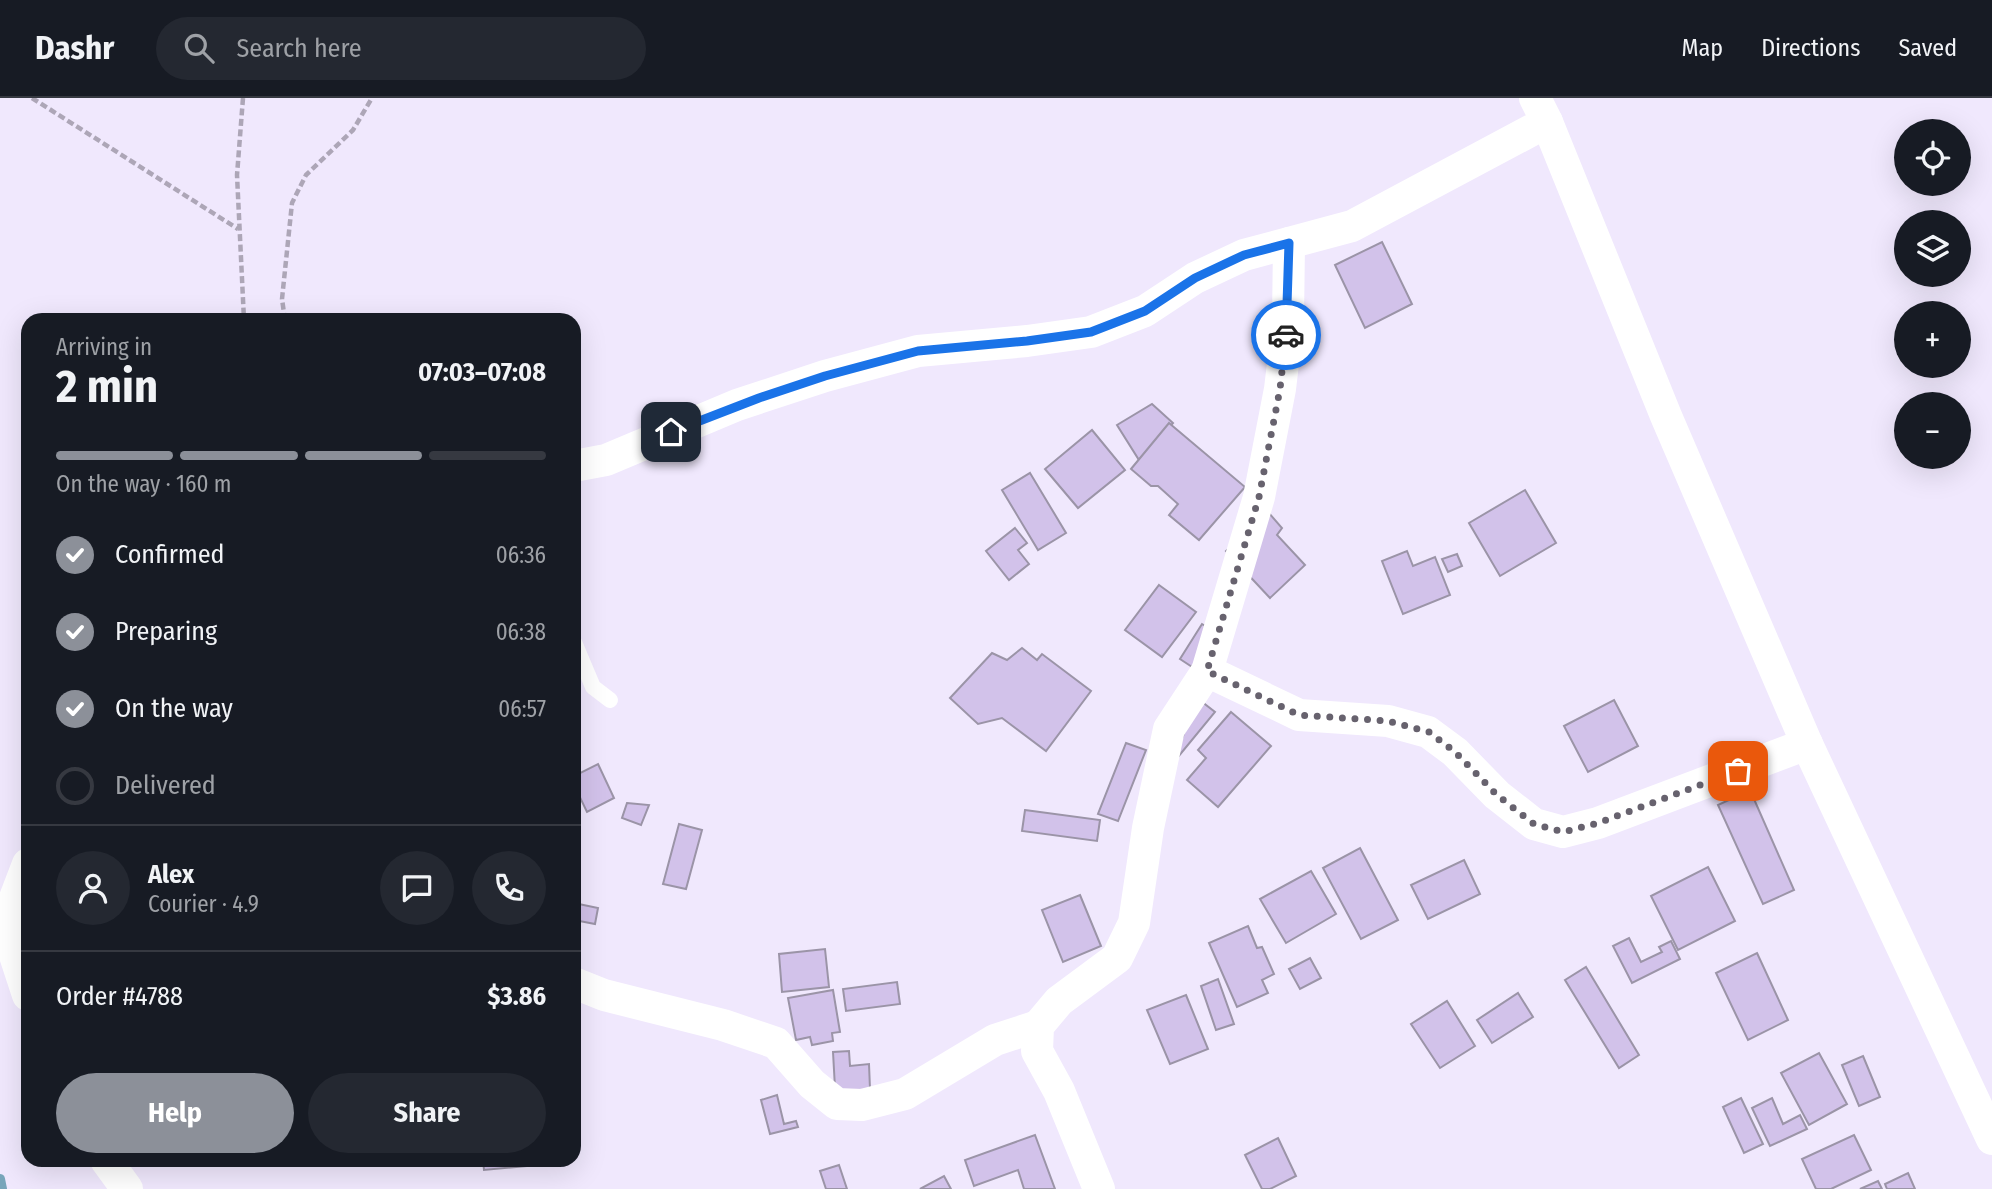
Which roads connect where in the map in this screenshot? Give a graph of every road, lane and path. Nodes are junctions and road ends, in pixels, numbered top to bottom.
1 (32, 98) edge
2 (243, 98) edge
3 (372, 98) edge
4 (1541, 110) edge
5 (238, 229) junction
6 (1289, 243) junction
7 (244, 313) edge
8 (284, 313) edge
9 (581, 465) edge
10 (581, 659) edge
11 (1207, 671) junction
12 (610, 700) dead end
13 (1807, 744) junction
14 (21, 882) edge
15 (21, 974) edge
16 (581, 986) edge
17 (1038, 1027) junction
18 (1992, 1139) edge
19 (111, 1167) edge
20 (127, 1189) edge
21 (1099, 1189) edge

1 - 5 path
2 - 5 path
3 - 8 path
4 - 6 street
4 - 13 street
5 - 7 path
6 - 9 street
6 - 11 street
10 - 12 lane
11 - 13 street
11 - 17 street
13 - 18 street
14 - 15 street
16 - 17 street
17 - 21 street
19 - 20 street

